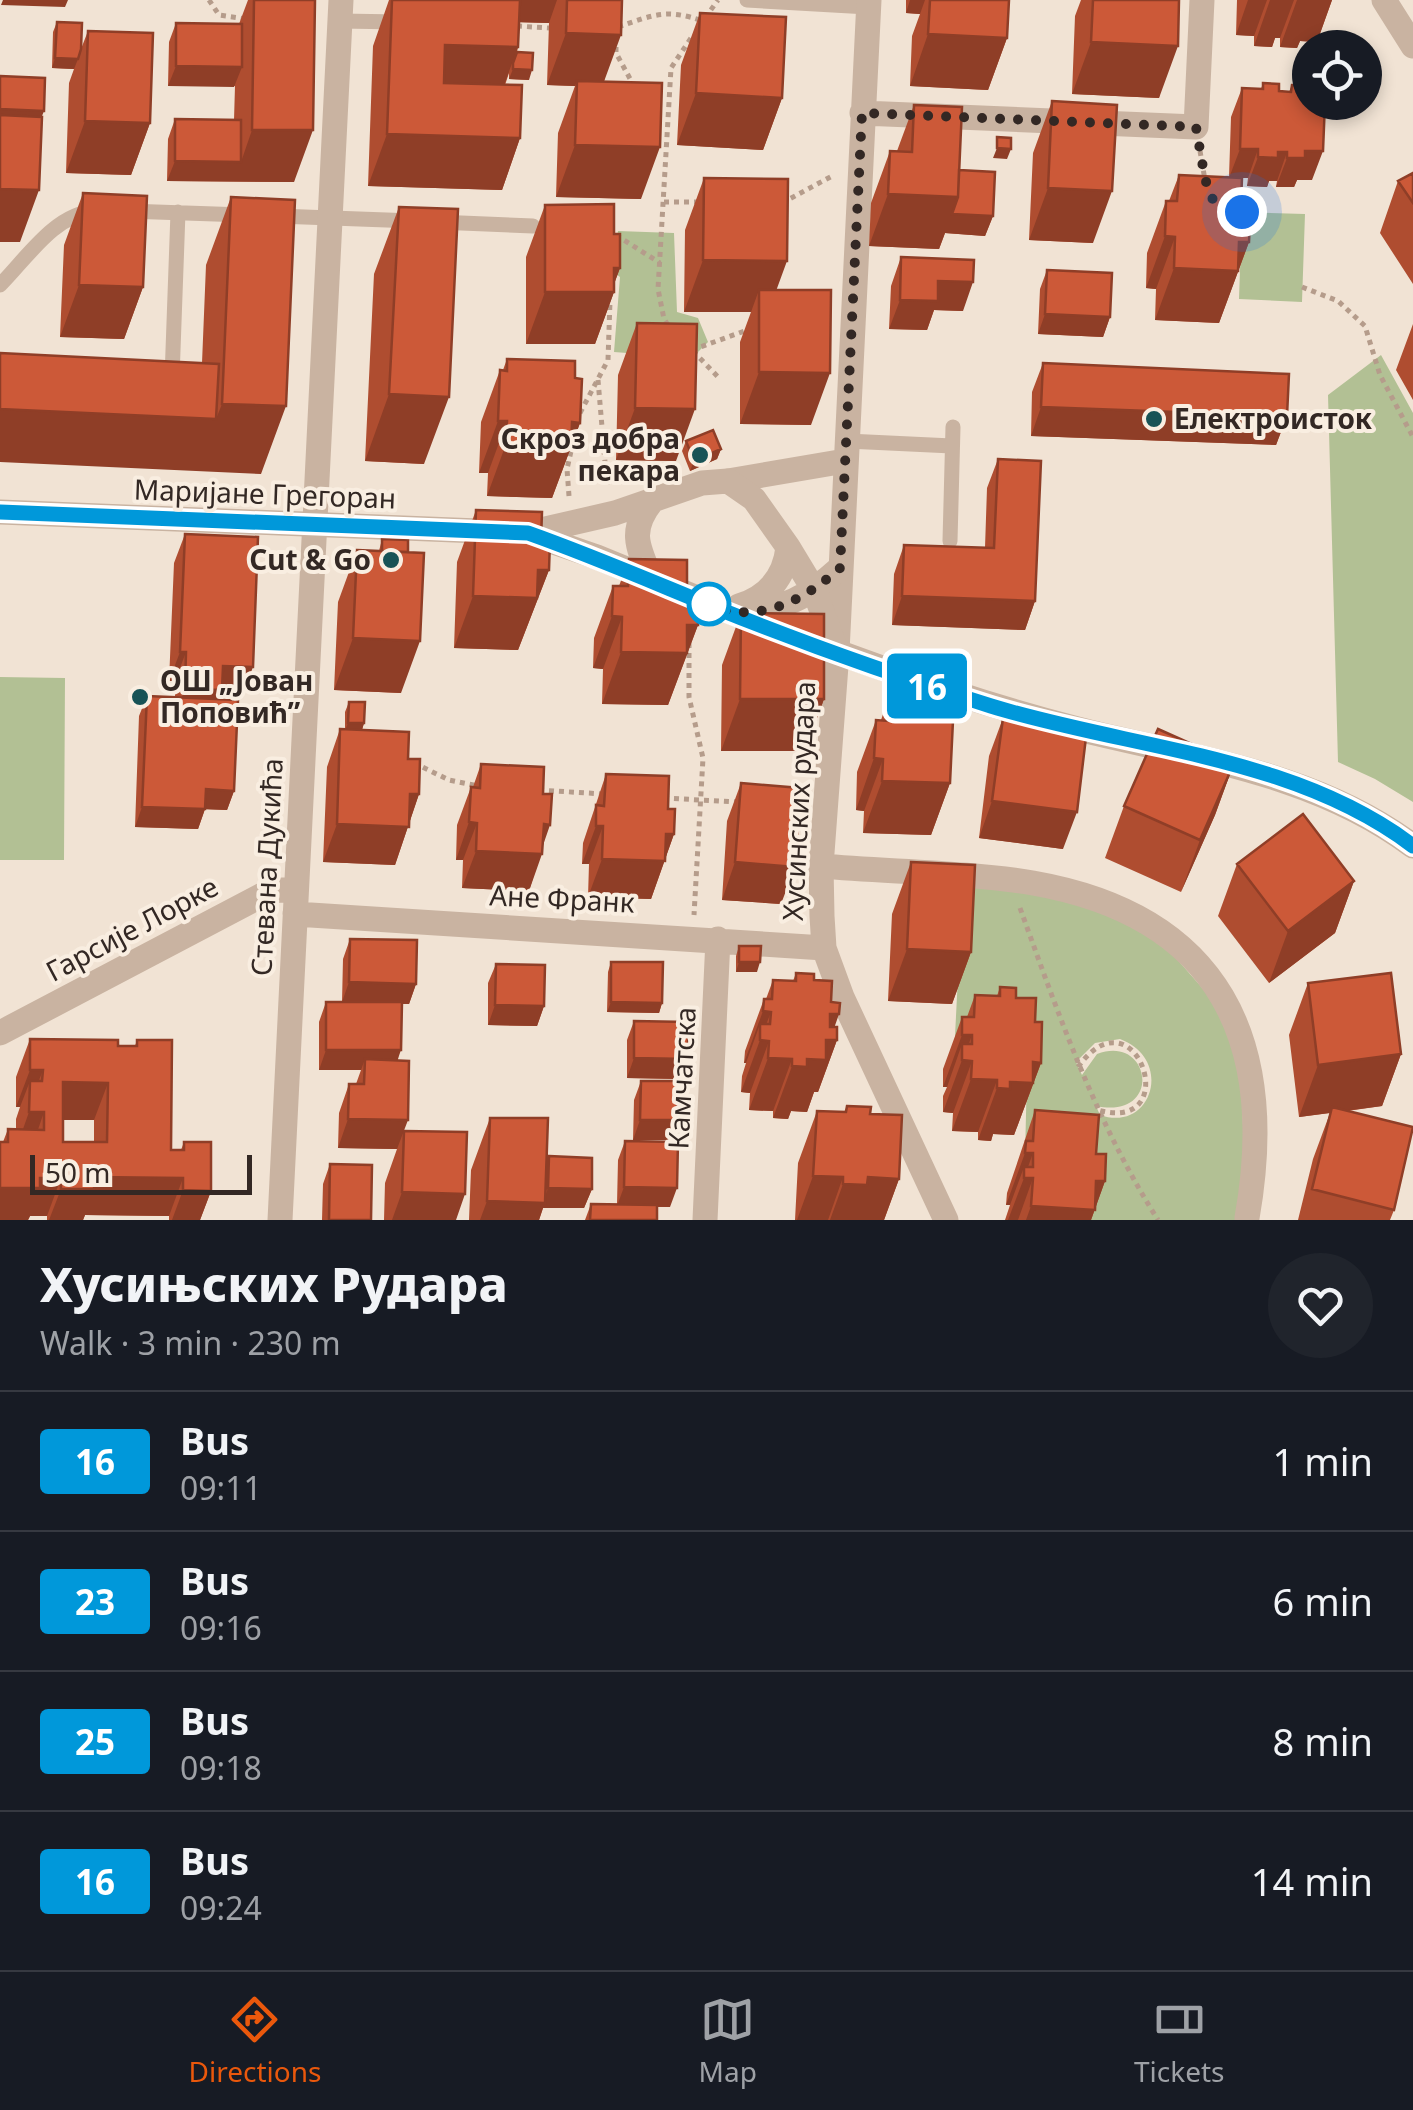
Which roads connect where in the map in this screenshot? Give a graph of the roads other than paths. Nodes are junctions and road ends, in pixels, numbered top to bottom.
1 (747, 0) edge
2 (1202, 0) edge
3 (1384, 0) edge
4 (868, 4) edge
5 (340, 10) edge
6 (418, 23) edge
7 (1413, 46) edge
8 (862, 113) junction
9 (178, 212) junction
10 (332, 218) junction
11 (532, 226) dead end
12 (0, 284) edge
13 (153, 379) edge
14 (952, 427) dead end
15 (952, 446) junction
16 (846, 451) junction
17 (728, 481) junction
18 (652, 501) junction
19 (0, 512) edge
20 (314, 527) junction
21 (528, 533) junction
22 (950, 541) dead end
23 (788, 547) junction
24 (840, 568) junction
25 (652, 580) junction
26 (814, 590) junction
27 (720, 609) junction
28 (837, 652) junction
29 (1413, 846) edge
30 (821, 866) junction
31 (295, 902) junction
32 (705, 938) junction
33 (824, 948) junction
34 (0, 1033) edge
35 (1246, 1219) edge
36 (280, 1220) edge
37 (705, 1220) edge
38 (946, 1220) edge

1 - 4 lane
2 - 8 street
3 - 7 street
4 - 8 street, Хусинских рудара
5 - 6 lane
5 - 10 street, Стевана Дукића
8 - 16 street, Хусинских рудара
9 - 10 lane
9 - 12 lane
9 - 13 lane
10 - 11 lane
10 - 20 street, Стевана Дукића
14 - 15 lane
15 - 16 lane
15 - 22 lane
16 - 17 street, Маријане Грегоран
16 - 24 street, Хусинских рудара
17 - 18 street, Маријане Грегоран
17 - 23 street
18 - 21 street, Маријане Грегоран
18 - 25 street
19 - 20 street, Маријане Грегоран
20 - 21 street, Маријане Грегоран
20 - 31 street, Стевана Дукића
21 - 25 street, Маријане Грегоран
23 - 26 street
23 - 27 street
24 - 26 street
24 - 28 street, Хусинских рудара
25 - 27 street, Маријане Грегоран
26 - 27 street
26 - 28 street
27 - 28 street, Маријане Грегоран
28 - 29 street, Маријане Грегоран
28 - 30 street, Хусинских рудара
30 - 33 street, Хусинских рудара
30 - 35 street
31 - 32 street, Ане Франк
31 - 34 street, Гарсије Лорке
31 - 36 street, Стевана Дукића
32 - 33 street, Ане Франк
32 - 37 street, Камчатска
33 - 38 street, Хусинских рудара

